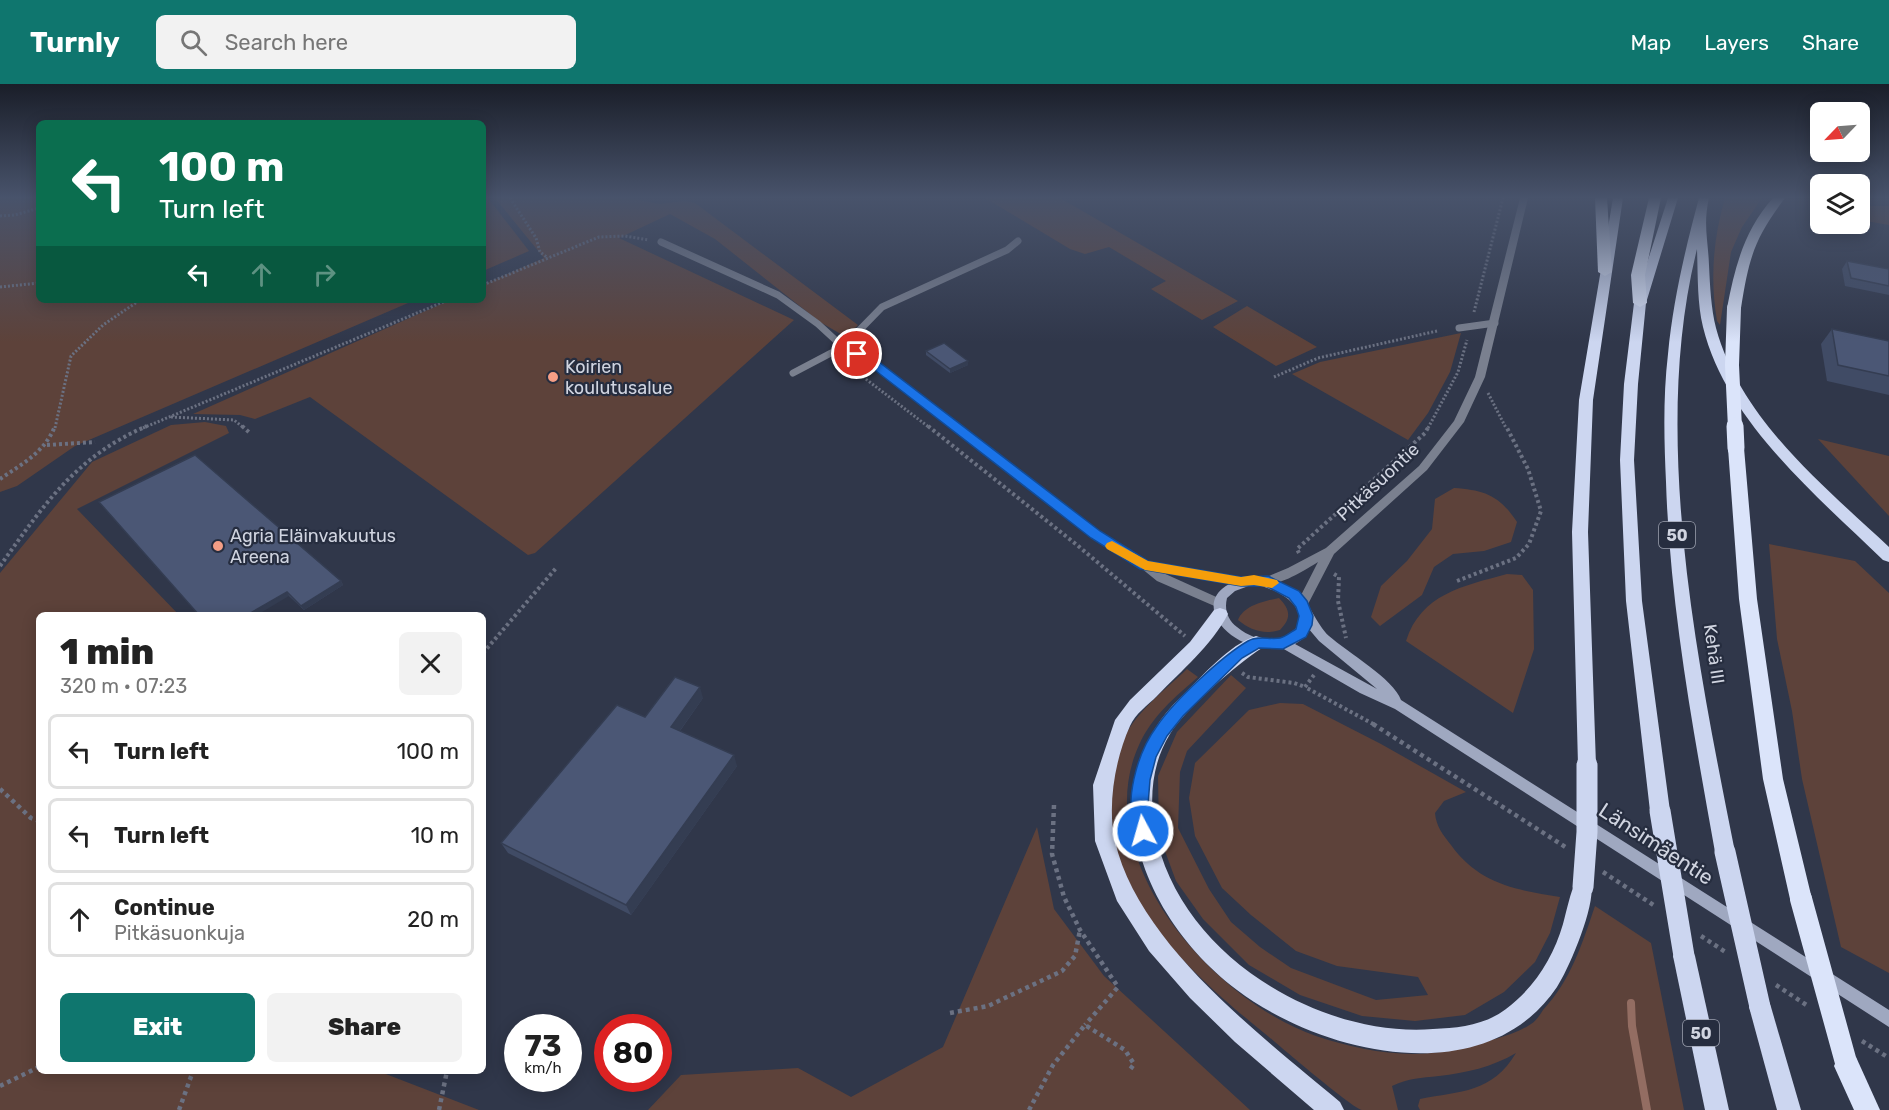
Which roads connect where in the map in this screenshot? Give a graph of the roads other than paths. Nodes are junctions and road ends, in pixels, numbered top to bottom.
1 (669, 246) edge
2 (1012, 246) edge
3 (1513, 246) edge
4 (1604, 246) edge
5 (1610, 246) edge
6 (1644, 246) edge
7 (1658, 246) edge
8 (1691, 246) edge
9 (1703, 246) edge
10 (1748, 246) edge
11 (1605, 272) junction
12 (1640, 303) junction
13 (1495, 323) junction
14 (1459, 328) dead end
15 (843, 347) junction
16 (831, 353) joint
17 (793, 373) dead end
18 (1330, 551) junction
19 (1889, 556) edge
20 (1145, 565) junction
21 (1268, 581) junction
22 (1241, 582) junction
23 (1219, 609) junction
24 (1304, 610) junction
25 (1256, 643) junction
26 (1283, 644) junction
27 (1400, 705) junction
28 (1889, 1019) edge
29 (1847, 1066) junction
30 (1332, 1110) edge
31 (1717, 1110) edge
32 (1790, 1110) edge
33 (1853, 1110) edge
34 (1867, 1110) edge

1 - 15 lane
2 - 15 lane
3 - 13 street, Pitkäsuontie
4 - 11 highway
5 - 11 highway
6 - 12 highway
7 - 12 highway, 50
8 - 32 highway, Kehä III / 50, bridge
9 - 19 highway
10 - 29 highway, bridge
11 - 25 highway, bridge
12 - 31 highway, 50, bridge
13 - 14 lane
13 - 18 street, Pitkäsuontie
15 - 16 street
15 - 20 street
16 - 17 lane
18 - 21 street, Pitkäsuontie
18 - 24 street, Pitkäsuontie
20 - 22 street
20 - 23 street
21 - 22 main road
21 - 24 main road
22 - 23 main road
23 - 25 main road
23 - 30 highway
24 - 26 main road
24 - 27 main road, Länsimäentie
25 - 26 main road
26 - 27 main road, Länsimäentie
27 - 28 main road, Länsimäentie
29 - 33 highway
29 - 34 highway

